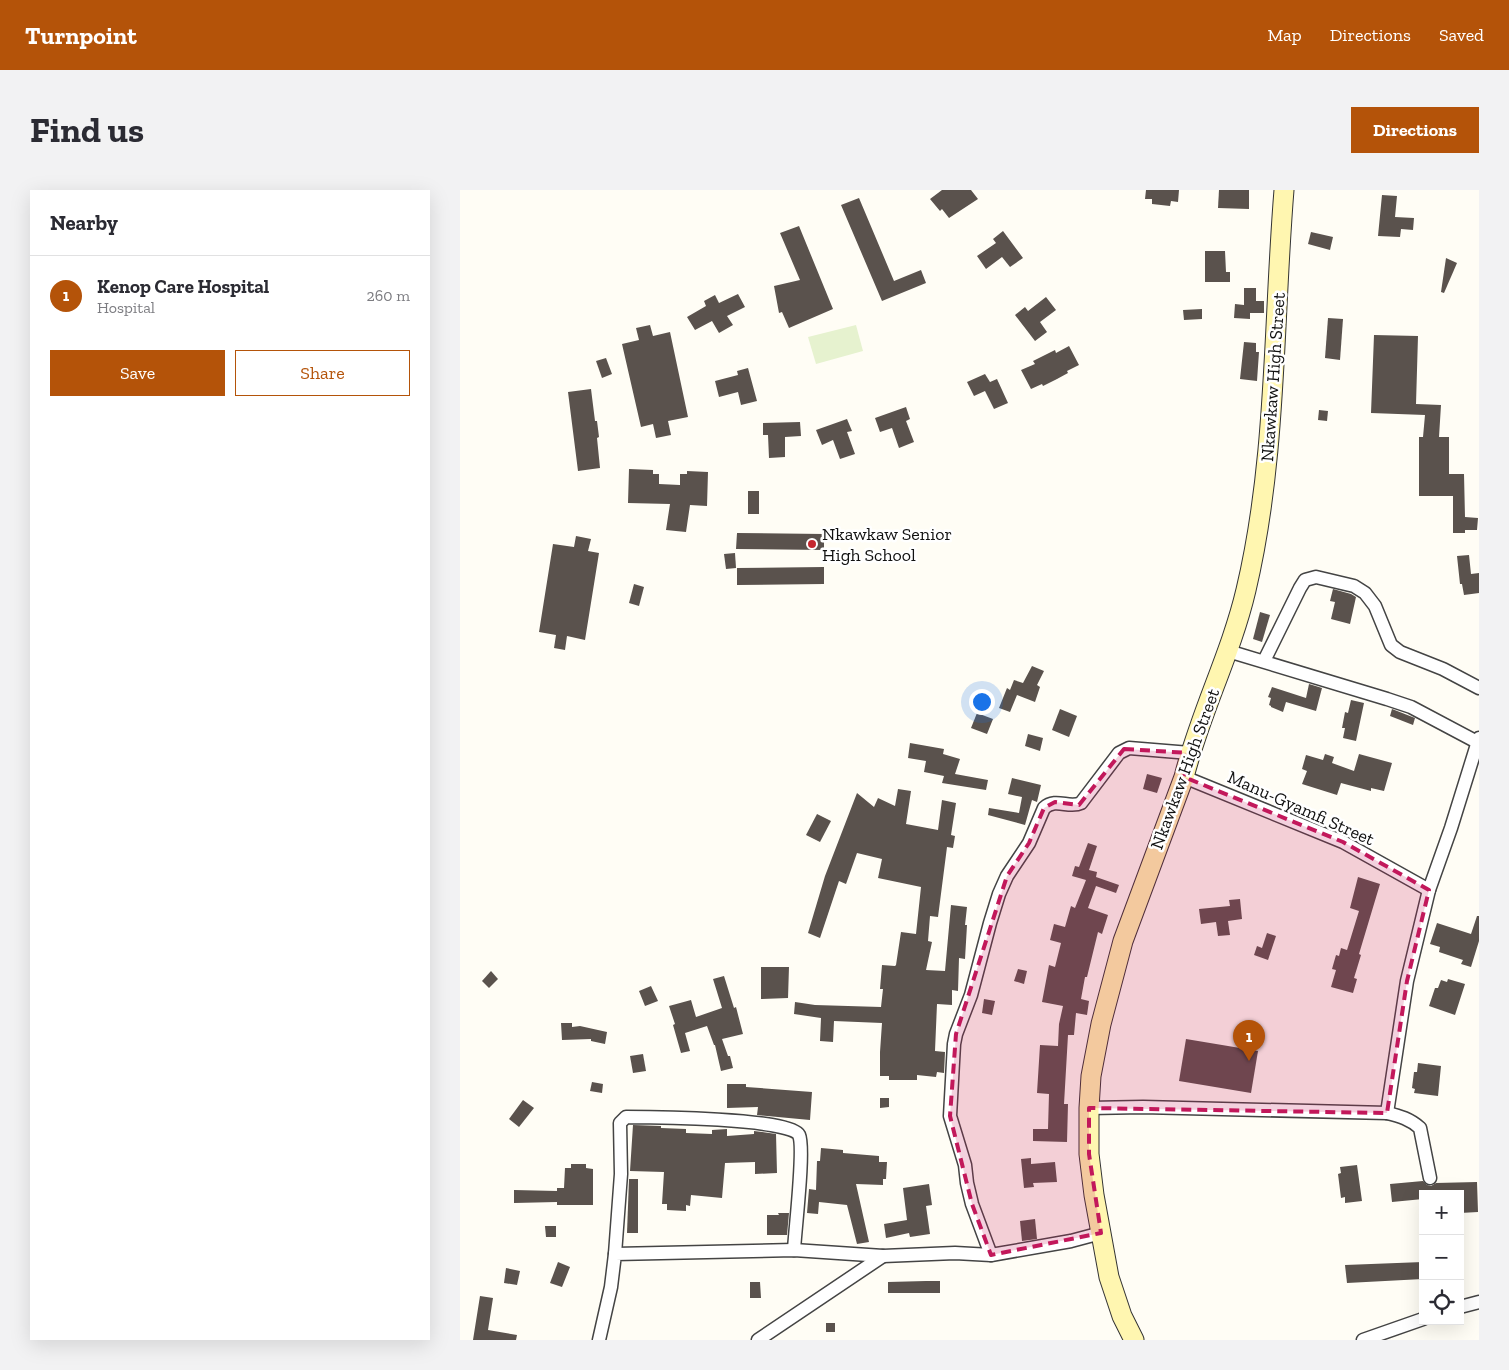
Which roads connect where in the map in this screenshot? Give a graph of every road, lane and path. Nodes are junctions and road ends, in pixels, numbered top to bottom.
1 (1284, 190) edge
2 (1228, 651) junction
3 (1264, 661) junction
4 (1479, 688) edge
5 (1478, 740) edge
6 (1190, 753) junction
7 (1184, 777) junction
8 (1429, 890) junction
9 (1089, 1108) junction
10 (1387, 1113) junction
11 (1430, 1178) dead end
12 (1100, 1233) junction
13 (794, 1250) junction
14 (614, 1254) junction
15 (991, 1255) junction
16 (882, 1256) junction
17 (1479, 1302) edge
18 (1464, 1306) edge
19 (1419, 1320) edge
20 (599, 1340) edge
21 (758, 1340) edge
22 (1134, 1340) edge
23 (1363, 1340) edge

1 - 2 main road, Nkawkaw High Street
2 - 3 street
2 - 6 main road, Nkawkaw High Street
3 - 4 street
3 - 5 street
5 - 8 street
6 - 7 main road, Nkawkaw High Street
6 - 15 street
7 - 8 street, Manu-Gyamfi Street
7 - 9 main road, Nkawkaw High Street
8 - 10 street
9 - 10 street
9 - 12 main road, Nkawkaw High Street
10 - 11 street
12 - 15 street
12 - 22 main road, Nkawkaw High Street
13 - 14 street
13 - 14 street
13 - 16 street
14 - 20 street
15 - 16 street
16 - 21 street
17 - 18 street
19 - 23 street

